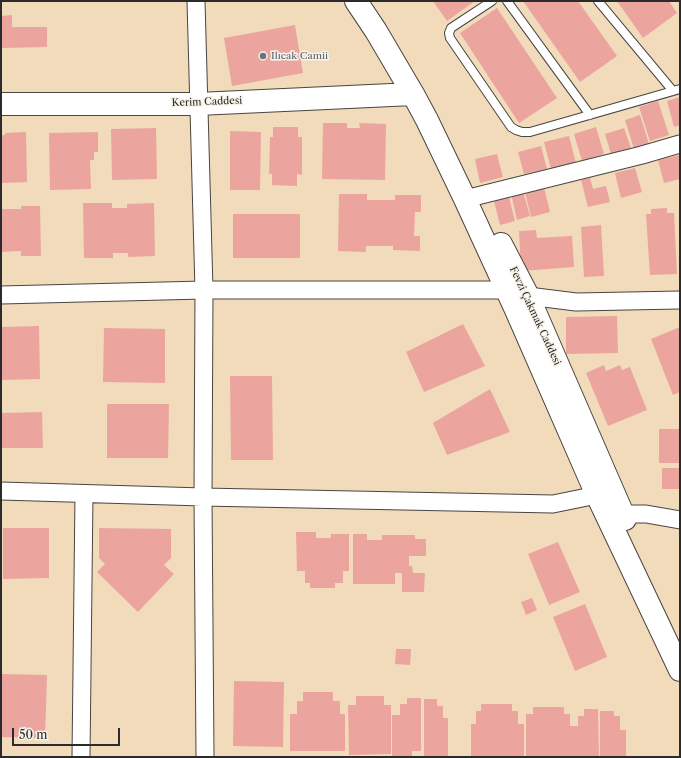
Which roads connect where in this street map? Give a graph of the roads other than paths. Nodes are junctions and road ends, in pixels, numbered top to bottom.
1 (196, 1) edge
2 (356, 1) edge
3 (374, 1) edge
4 (492, 1) edge
5 (507, 1) edge
6 (598, 1) edge
7 (676, 90) edge
8 (413, 94) junction
9 (1, 104) edge
10 (198, 104) junction
11 (590, 115) junction
12 (680, 144) edge
13 (471, 198) junction
14 (204, 290) junction
15 (506, 290) junction
16 (1, 295) edge
17 (528, 296) junction
18 (680, 300) edge
19 (1, 491) edge
20 (84, 494) junction
21 (597, 495) junction
22 (203, 497) junction
23 (622, 514) junction
24 (680, 520) edge
25 (680, 638) edge
26 (680, 670) edge
27 (81, 757) edge
28 (205, 757) edge

1 - 10 street
2 - 8 street
3 - 13 street, Fevzi Çakmak Caddesi
4 - 11 lane
5 - 11 lane
6 - 7 lane
7 - 11 lane
8 - 10 street, Kerim Caddesi
8 - 13 street
9 - 10 street, Kerim Caddesi
10 - 14 street
12 - 13 street
13 - 15 street
13 - 17 street, Fevzi Çakmak Caddesi
14 - 15 street
14 - 16 street
14 - 22 street
15 - 17 street
15 - 21 street
17 - 18 street
17 - 23 street, Fevzi Çakmak Caddesi
19 - 20 street
20 - 22 street
20 - 27 street
21 - 22 street
21 - 26 street
22 - 28 street
23 - 24 street
23 - 25 street, Fevzi Çakmak Caddesi

